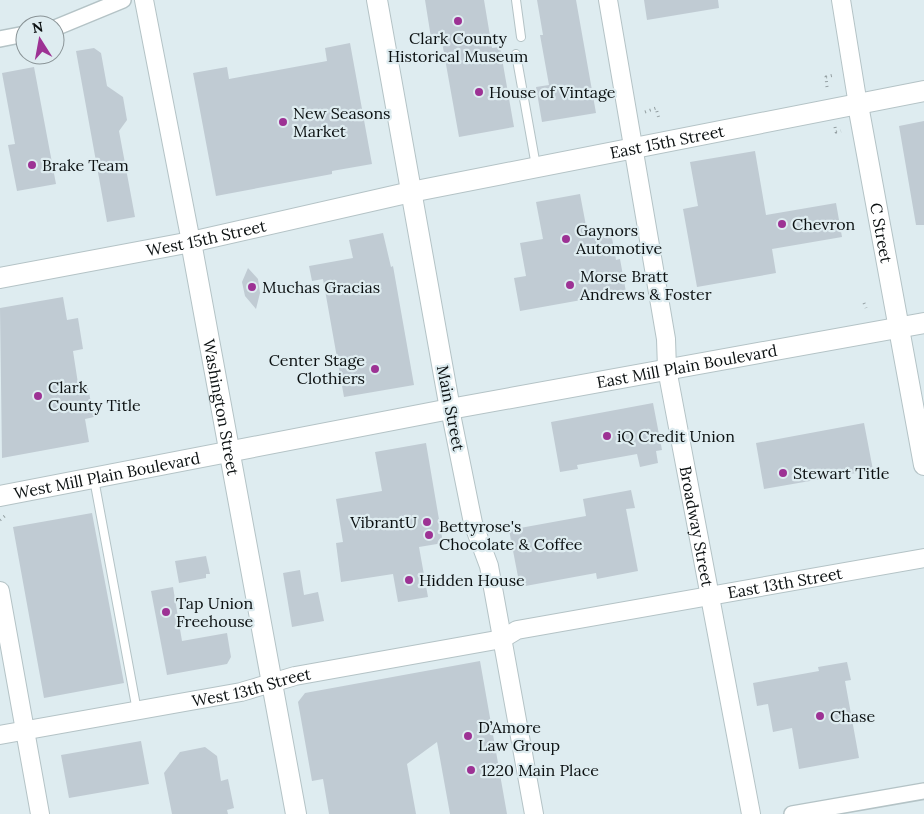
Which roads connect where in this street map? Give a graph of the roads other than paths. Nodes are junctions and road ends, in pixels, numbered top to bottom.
1 (123, 0) edge
2 (144, 0) edge
3 (376, 0) edge
4 (516, 0) edge
5 (608, 0) edge
6 (841, 0) edge
7 (65, 24) edge
8 (15, 36) edge
9 (522, 37) dead end
10 (0, 39) edge
11 (516, 54) dead end
12 (924, 92) edge
13 (858, 105) junction
14 (633, 149) junction
15 (537, 168) junction
16 (411, 192) junction
17 (191, 242) junction
18 (0, 278) edge
19 (924, 323) edge
20 (898, 328) junction
21 (667, 369) junction
22 (450, 409) junction
23 (229, 453) junction
24 (924, 465) edge
25 (94, 479) junction
26 (0, 496) edge
27 (924, 558) edge
28 (0, 590) edge
29 (711, 595) junction
30 (502, 640) junction
31 (272, 684) junction
32 (137, 710) junction
33 (24, 730) junction
34 (0, 735) edge
35 (924, 791) edge
36 (40, 814) edge
37 (296, 814) edge
38 (534, 814) edge
39 (751, 814) edge
40 (792, 814) edge

1 - 7 street
2 - 17 street, Washington Street
3 - 16 main road, Main Street
4 - 9 lane
5 - 14 street, Broadway Street
6 - 13 street, C Street
8 - 10 street
11 - 15 lane
12 - 13 main road, East 15th Street
13 - 14 main road, East 15th Street
13 - 20 main road, C Street
14 - 15 main road, East 15th Street
14 - 21 street, Broadway Street
15 - 16 main road, East 15th Street
16 - 17 main road, West 15th Street
16 - 22 main road, Main Street
17 - 18 main road, West 15th Street
17 - 23 main road, Washington Street
19 - 20 main road, East Mill Plain Boulevard
20 - 21 main road, East Mill Plain Boulevard
20 - 24 main road, C Street
21 - 22 main road, East Mill Plain Boulevard
21 - 29 street, Broadway Street
22 - 23 main road, West Mill Plain Boulevard
22 - 30 street, Main Street
23 - 25 main road, West Mill Plain Boulevard
23 - 31 main road, Washington Street
25 - 26 main road, West Mill Plain Boulevard
25 - 32 lane
27 - 29 street, East 13th Street
28 - 33 street
29 - 30 street, East 13th Street
29 - 39 street, Broadway Street
30 - 31 street, West 13th Street
30 - 38 street, Main Street
31 - 32 street, West 13th Street
31 - 37 main road, Washington Street
32 - 33 street, West 13th Street
33 - 34 street, West 13th Street
33 - 36 street
35 - 40 street

